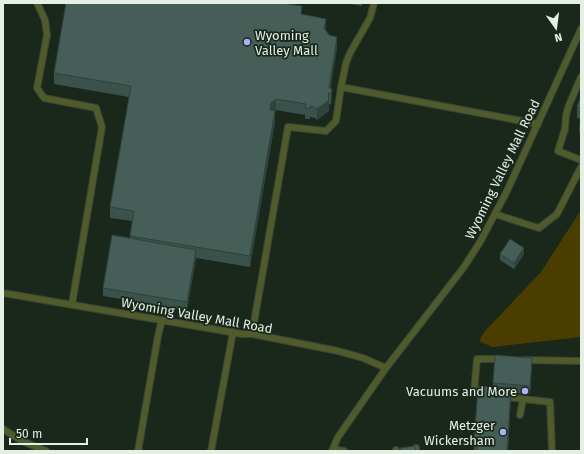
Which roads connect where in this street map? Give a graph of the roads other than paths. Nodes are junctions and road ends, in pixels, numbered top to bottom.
1 (36, 3) edge
2 (374, 3) edge
3 (581, 29) edge
4 (579, 39) edge
5 (581, 77) edge
6 (341, 87) junction
7 (538, 124) junction
8 (581, 160) edge
9 (581, 167) edge
10 (495, 214) junction
11 (3, 293) edge
12 (72, 304) junction
13 (162, 320) junction
14 (233, 332) junction
15 (252, 334) junction
16 (509, 360) edge
17 (517, 360) edge
18 (581, 361) edge
19 (386, 368) junction
20 (494, 396) edge
21 (502, 397) edge
22 (522, 399) junction
23 (520, 415) dead end
24 (3, 429) edge
25 (332, 450) edge
26 (46, 451) edge
27 (138, 451) edge
28 (211, 451) edge
29 (344, 451) edge
30 (552, 451) edge

1 - 12 lane
2 - 6 lane
3 - 4 lane, Wyoming Valley Mall Road
4 - 7 lane, Wyoming Valley Mall Road
5 - 8 lane
6 - 7 lane
6 - 15 lane
7 - 10 lane, Wyoming Valley Mall Road
9 - 10 lane
10 - 19 lane, Wyoming Valley Mall Road
11 - 12 lane, Wyoming Valley Mall Road
12 - 13 lane, Wyoming Valley Mall Road
13 - 14 lane, Wyoming Valley Mall Road
13 - 27 lane
14 - 15 lane, Wyoming Valley Mall Road
14 - 28 lane
15 - 19 lane, Wyoming Valley Mall Road
16 - 20 lane
17 - 18 lane
19 - 25 lane, Wyoming Valley Mall Road
21 - 22 lane
22 - 23 lane
22 - 30 lane
24 - 26 lane
25 - 29 lane

